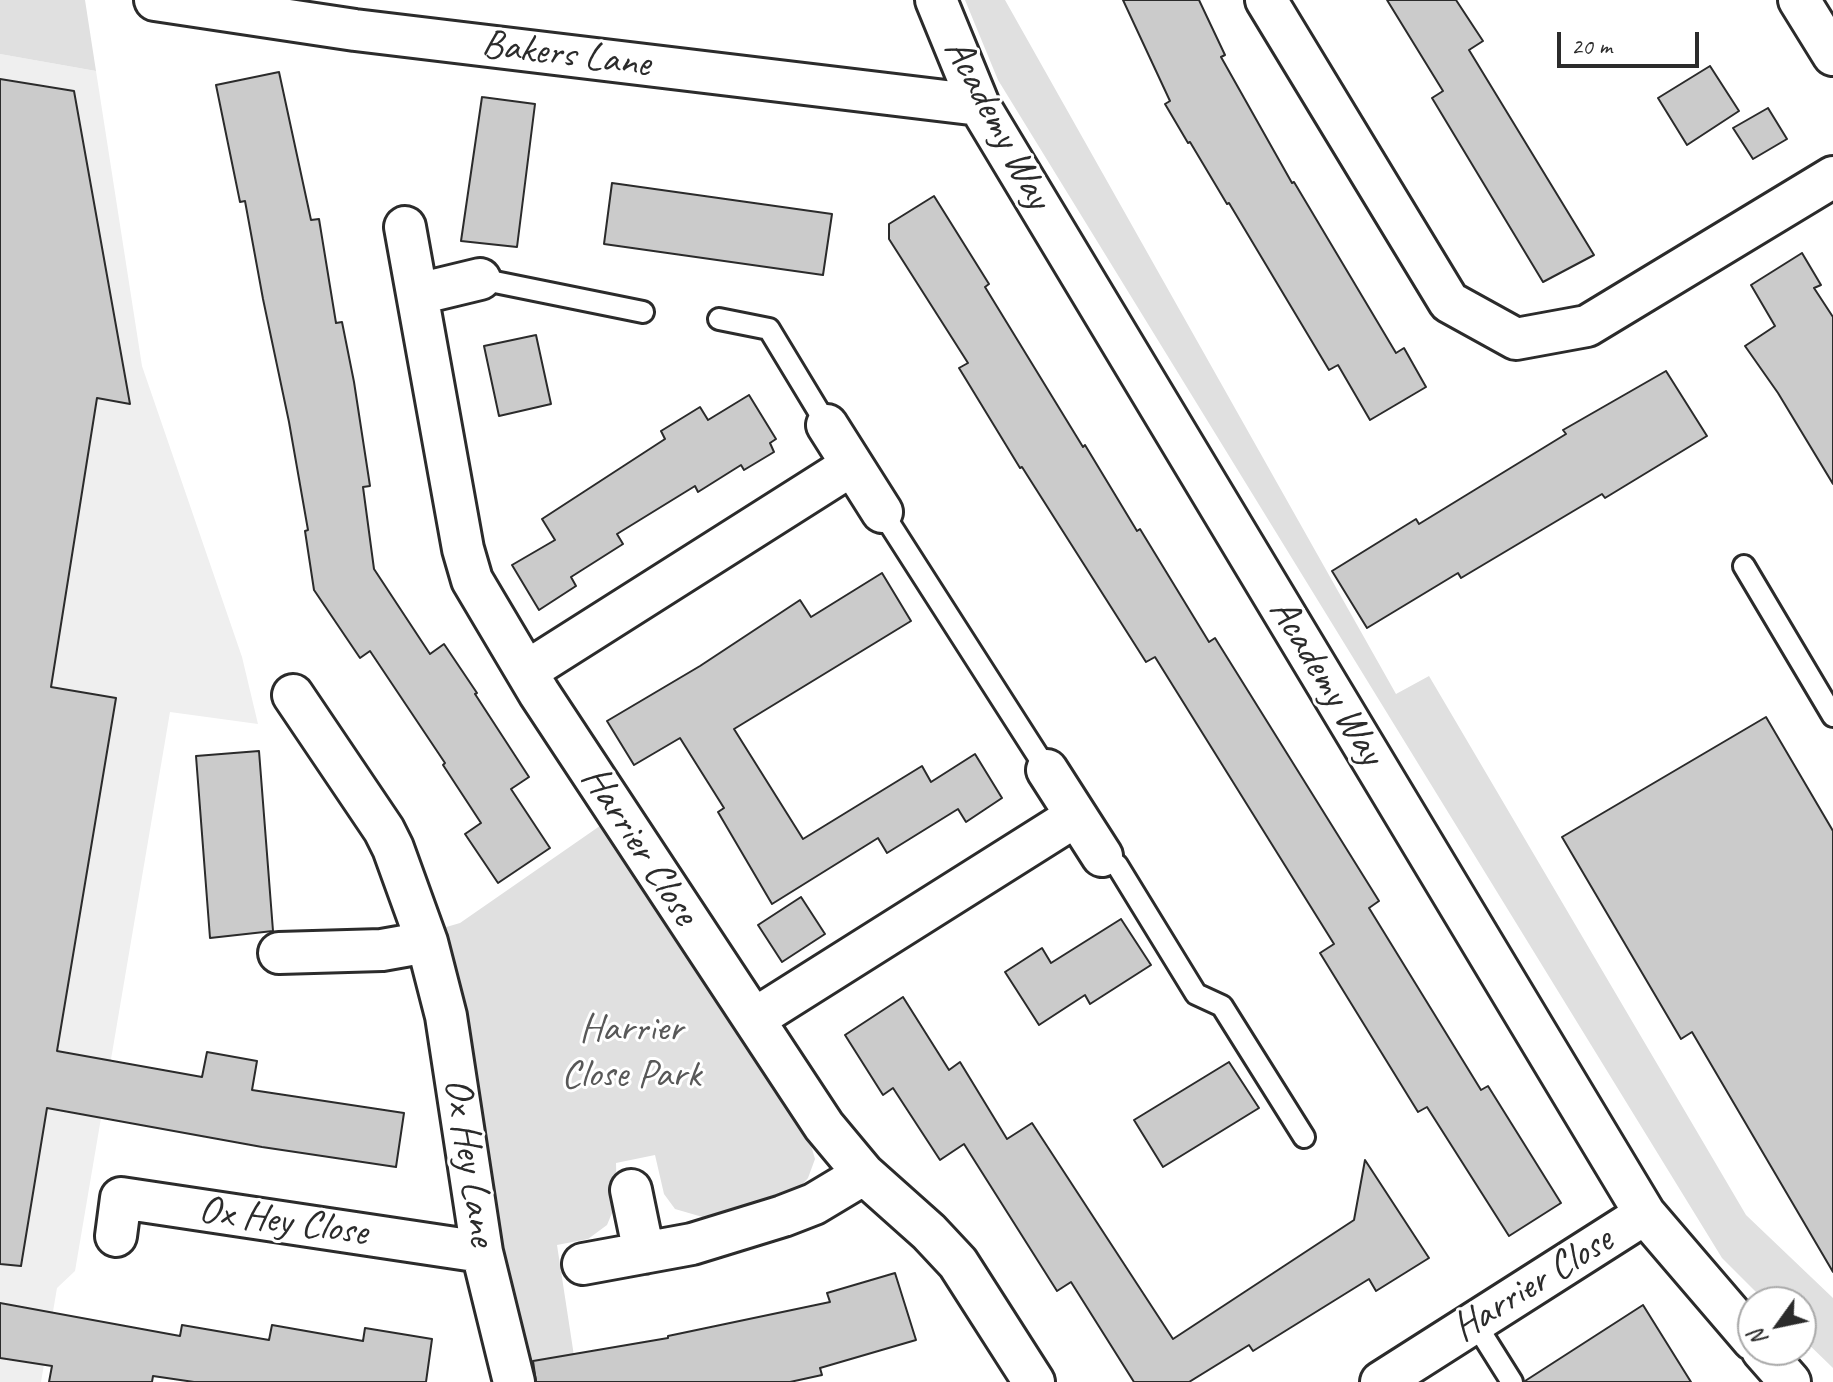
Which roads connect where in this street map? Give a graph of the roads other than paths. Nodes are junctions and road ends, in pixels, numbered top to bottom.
1 (155, 0) edge
2 (936, 0) edge
3 (1266, 0) edge
4 (1799, 0) edge
5 (1833, 55) edge
6 (979, 105) junction
7 (1833, 177) edge
8 (405, 227) dead end
9 (480, 279) joint
10 (418, 294) junction
11 (643, 312) dead end
12 (719, 319) dead end
13 (827, 425) joint
14 (852, 465) junction
15 (882, 512) joint
16 (1744, 566) dead end
17 (527, 671) junction
18 (293, 695) dead end
19 (1833, 716) edge
20 (1047, 770) joint
21 (1076, 816) junction
22 (1102, 856) joint
23 (427, 942) junction
24 (279, 953) dead end
25 (754, 1019) junction
26 (1304, 1137) dead end
27 (864, 1174) junction
28 (631, 1190) dead end
29 (1645, 1214) junction
30 (116, 1236) dead end
31 (482, 1252) junction
32 (644, 1253) junction
33 (583, 1264) dead end
34 (1737, 1321) edge
35 (1475, 1323) junction
36 (1776, 1366) edge
37 (514, 1382) edge
38 (1034, 1382) edge
39 (1381, 1382) edge
40 (1512, 1382) edge
41 (1790, 1382) edge

1 - 6 street, Bakers Lane
2 - 6 street, Academy Way
3 - 7 street
4 - 5 street
6 - 29 street, Academy Way
8 - 10 street, Harrier Close
9 - 10 street
9 - 11 lane
10 - 17 street, Harrier Close
12 - 13 lane
13 - 14 street
14 - 15 street
14 - 17 street
15 - 20 lane
16 - 19 lane
17 - 25 street, Harrier Close
18 - 23 street, Ox Hey Lane
20 - 21 street
21 - 22 street
21 - 25 street
22 - 26 lane
23 - 24 street
23 - 31 street, Ox Hey Lane
25 - 27 street, Harrier Close
27 - 32 street
27 - 38 street, Harrier Close
28 - 32 street
29 - 34 street, Academy Way
29 - 35 street, Harrier Close
30 - 31 street, Ox Hey Close
31 - 37 street, Ox Hey Lane
32 - 33 street
35 - 39 street, Harrier Close
35 - 40 lane
36 - 41 street

